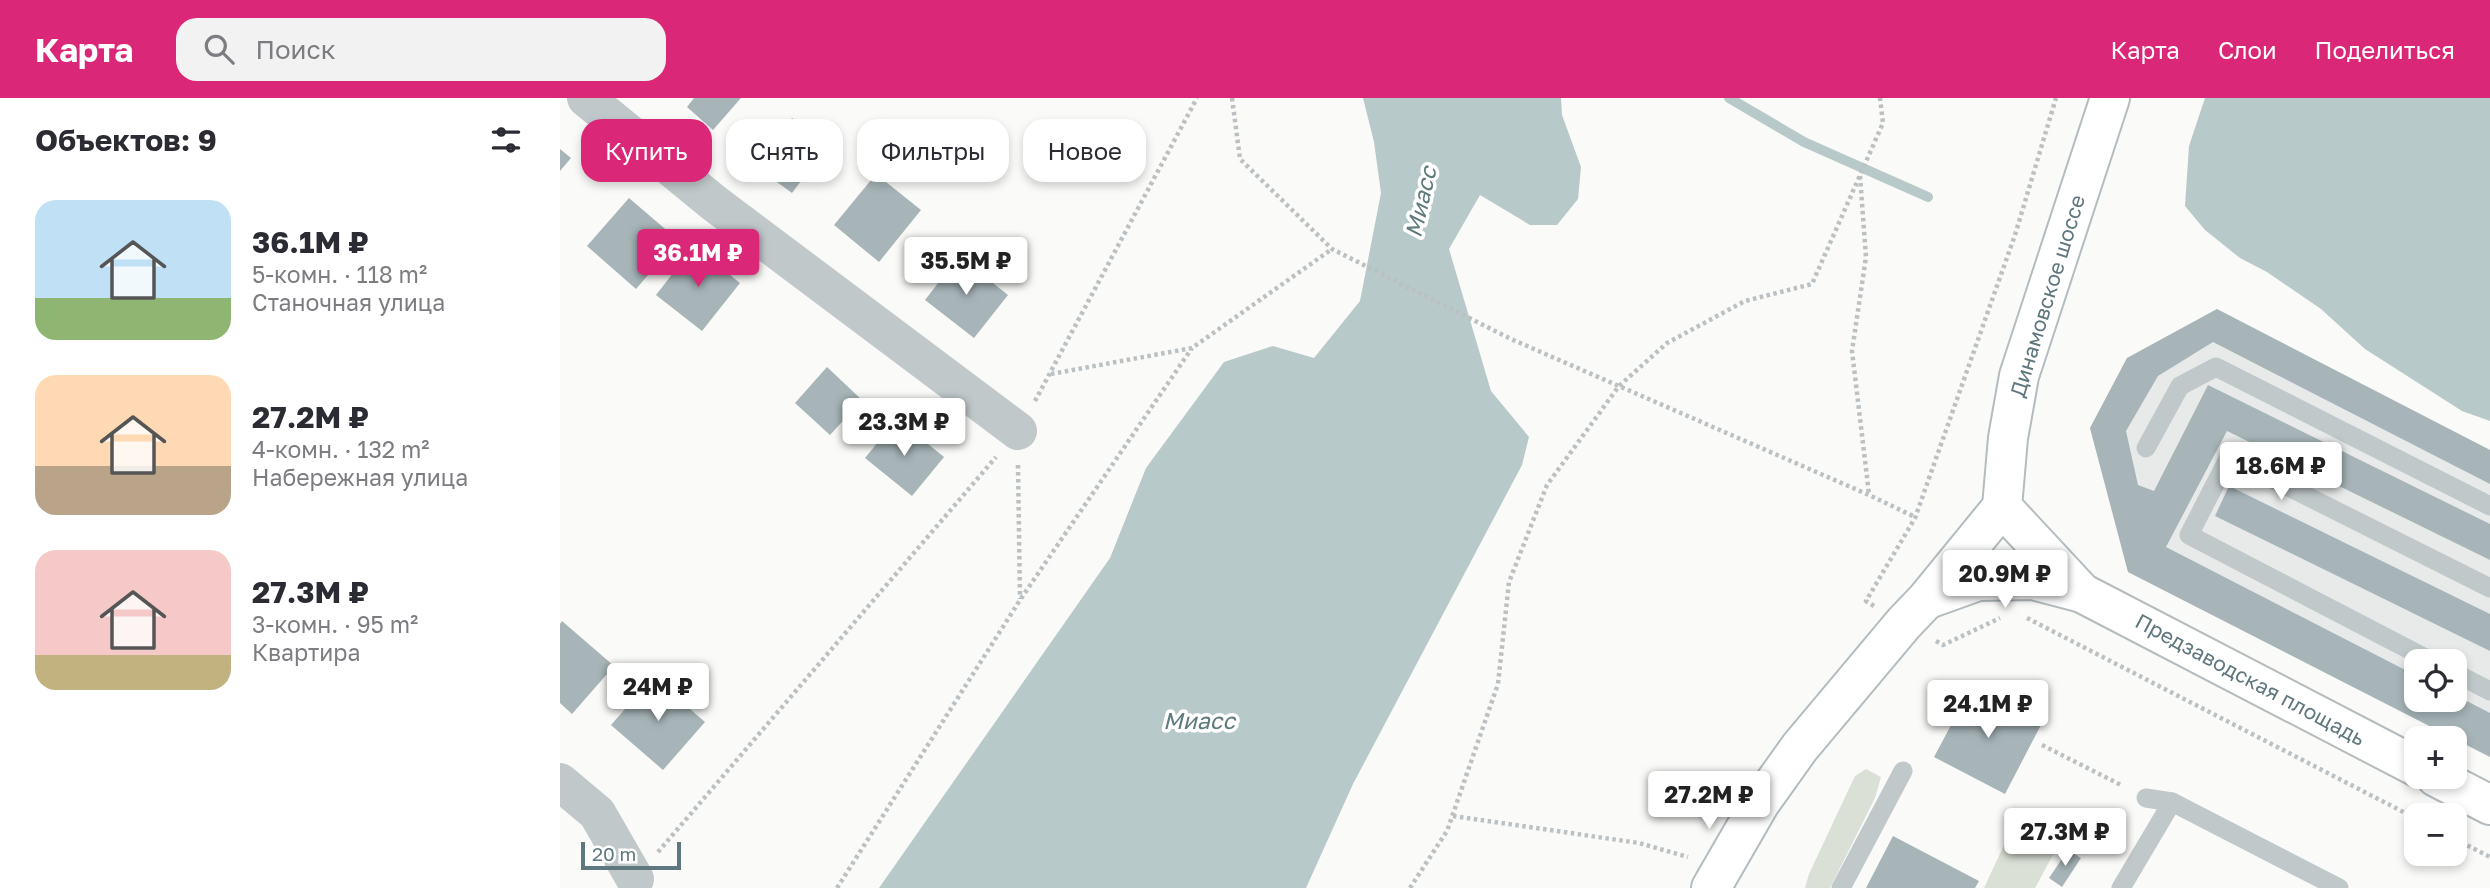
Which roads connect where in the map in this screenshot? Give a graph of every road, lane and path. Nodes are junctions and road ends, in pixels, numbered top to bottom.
1 (586, 98) edge
2 (1197, 98) edge
3 (1232, 98) edge
4 (1880, 98) edge
5 (2056, 98) edge
6 (2110, 98) edge
7 (1860, 176) junction
8 (1332, 249) junction
9 (1192, 348) junction
10 (1051, 374) junction
11 (1619, 386) junction
12 (1018, 431) junction
13 (2146, 447) dead end
14 (1870, 495) junction
15 (2490, 506) edge
16 (2002, 507) junction
17 (1915, 517) junction
18 (2490, 588) edge
19 (2082, 593) junction
20 (1020, 600) junction
21 (1915, 612) junction
22 (2002, 617) dead end
23 (2026, 618) dead end
24 (2408, 649) edge
25 (2467, 679) edge
26 (2490, 691) edge
27 (2042, 746) dead end
28 (2404, 760) edge
29 (1903, 771) dead end
30 (560, 782) edge
31 (2459, 789) edge
32 (2146, 798) joint
33 (2172, 802) junction
34 (2490, 805) edge
35 (2404, 812) edge
36 (1453, 816) junction
37 (2467, 845) edge
38 (2490, 857) edge
39 (1717, 878) edge
40 (635, 879) joint
41 (837, 888) edge
42 (1410, 888) edge
43 (1842, 888) edge
44 (2120, 888) edge
45 (2339, 888) edge

1 - 12 street
2 - 10 path
3 - 8 path
4 - 7 path
5 - 17 path
6 - 16 main road, Динамовское шоссе
7 - 11 path
7 - 14 path
8 - 9 path
8 - 11 path
9 - 10 path
9 - 20 path
10 - 12 path
11 - 14 path
11 - 36 path
12 - 20 path
12 - 40 path
13 - 15 lane
14 - 17 path
16 - 19 main road
16 - 21 main road
17 - 21 path
18 - 24 lane
19 - 21 main road
19 - 28 main road, Предзаводская площадь
20 - 41 path
21 - 22 path
21 - 39 main road
23 - 35 path
25 - 26 lane
27 - 32 path
29 - 43 lane
30 - 40 street
31 - 34 main road
32 - 33 lane
33 - 44 lane
33 - 45 lane
36 - 39 path
36 - 42 path
37 - 38 path

